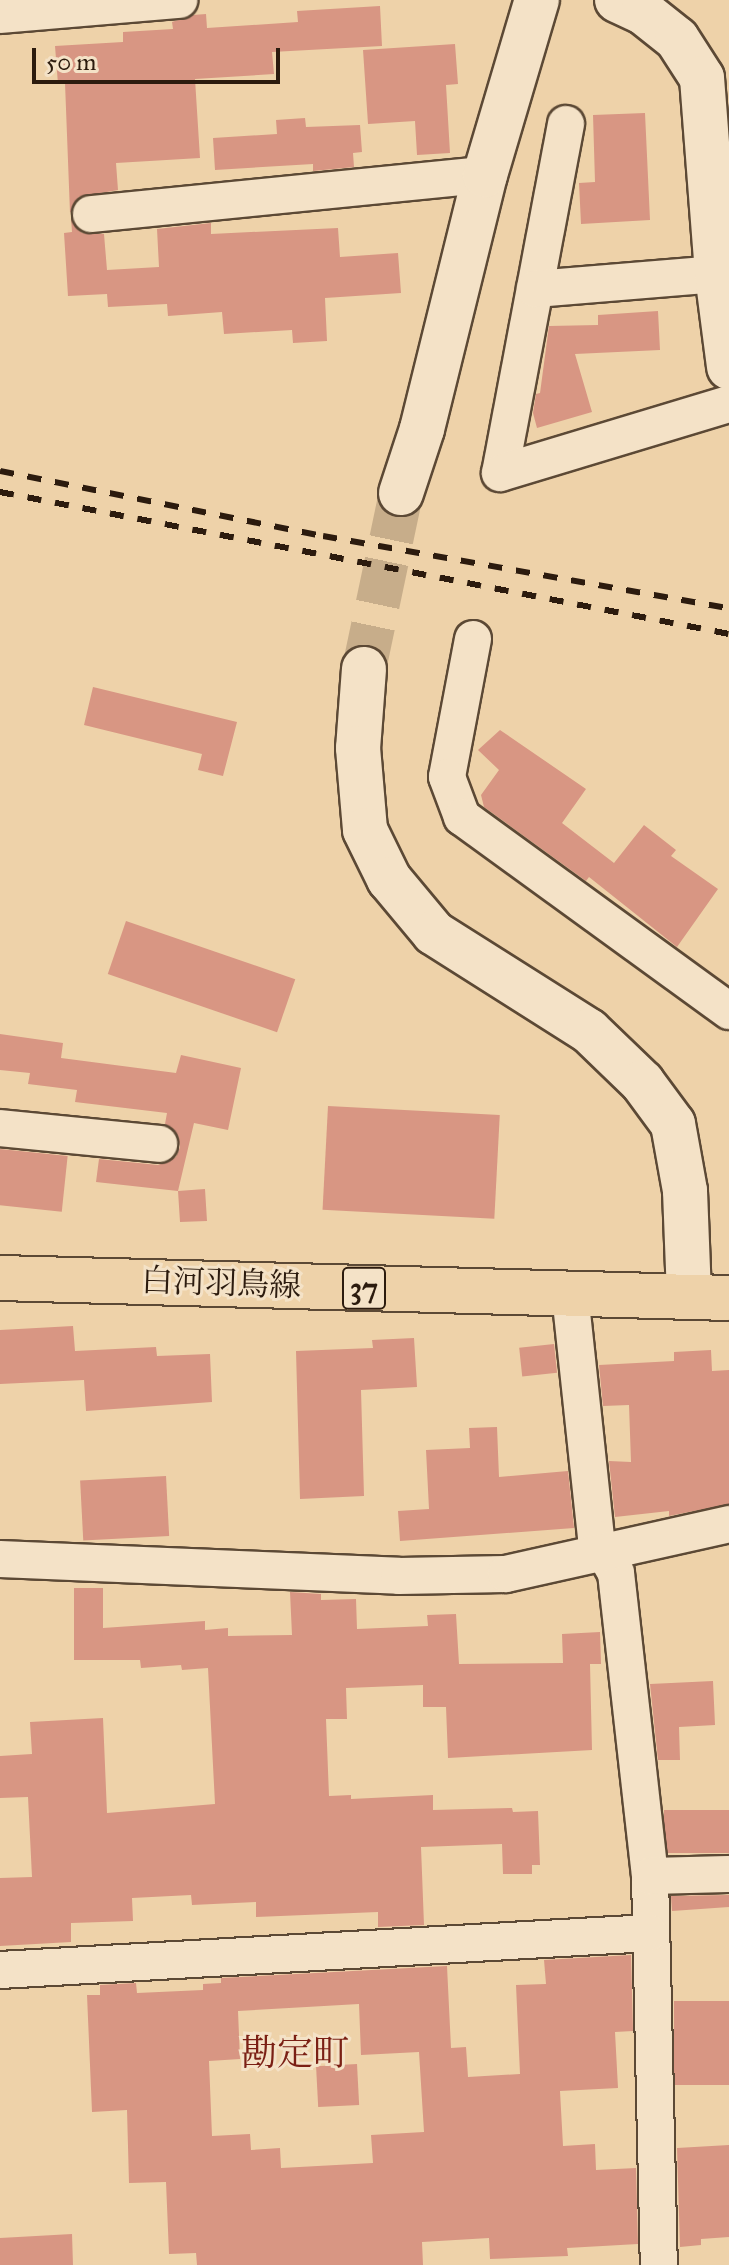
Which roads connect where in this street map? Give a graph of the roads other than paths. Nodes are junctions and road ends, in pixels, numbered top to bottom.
1 (179, 0) edge
2 (537, 0) edge
3 (638, 4) edge
4 (0, 15) edge
5 (566, 124) dead end
6 (485, 175) junction
7 (91, 214) dead end
8 (717, 274) junction
9 (535, 289) junction
10 (729, 367) edge
11 (729, 404) edge
12 (401, 493) tunnel mouth
13 (473, 639) dead end
14 (364, 669) tunnel mouth
15 (729, 1011) edge
16 (0, 1128) edge
17 (159, 1144) dead end
18 (0, 1278) edge
19 (570, 1294) junction
20 (709, 1297) edge
21 (729, 1524) edge
22 (602, 1554) junction
23 (0, 1559) edge
24 (729, 1874) edge
25 (650, 1876) junction
26 (649, 1933) junction
27 (0, 1970) edge
28 (659, 2265) edge

1 - 4 street
2 - 6 street
3 - 8 street
5 - 9 street
6 - 7 street
6 - 12 street
8 - 9 street
8 - 10 street
9 - 11 street
13 - 15 street
14 - 20 street
16 - 17 street
18 - 19 main road, 白河羽鳥線 / 37
19 - 20 main road, 白河羽鳥線 / 37
19 - 22 street
21 - 22 street
22 - 23 street
22 - 25 street
24 - 25 street
25 - 26 street
26 - 27 street
26 - 28 street

